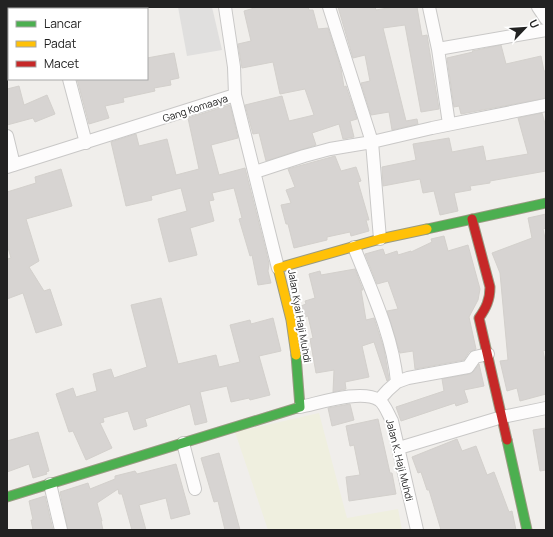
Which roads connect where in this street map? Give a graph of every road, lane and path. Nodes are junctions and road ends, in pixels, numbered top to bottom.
1 (225, 7) edge
2 (329, 7) edge
3 (429, 7) edge
4 (538, 7) edge
5 (546, 19) edge
6 (546, 30) edge
7 (438, 49) junction
8 (69, 80) edge
9 (235, 95) junction
10 (546, 105) edge
11 (449, 124) junction
12 (7, 136) edge
13 (372, 142) junction
14 (86, 143) junction
15 (11, 166) edge
16 (255, 172) junction
17 (546, 203) edge
18 (472, 219) junction
19 (380, 239) junction
20 (354, 247) junction
21 (278, 268) junction
22 (488, 354) junction
23 (397, 382) junction
24 (379, 400) junction
25 (300, 407) junction
26 (546, 408) edge
27 (502, 417) junction
28 (183, 443) junction
29 (399, 448) junction
30 (50, 484) junction
31 (195, 489) dead end
32 (7, 497) edge
33 (61, 530) edge
34 (417, 530) edge
35 (527, 530) edge

1 - 9 street
2 - 13 street
3 - 7 street
4 - 5 street
6 - 7 street
7 - 11 street
8 - 14 street
9 - 14 street, Gang Komaaya
9 - 16 street, Gang Komaaya
10 - 11 street
11 - 13 street
12 - 15 street
13 - 16 street
13 - 19 street
14 - 15 street, Gang Komaaya
16 - 21 street, Gang Komaaya
17 - 18 street, Jalan Kyai Haji Muhdi
18 - 19 street, Jalan Kyai Haji Muhdi
18 - 22 street
19 - 20 street, Jalan Kyai Haji Muhdi
20 - 21 street, Jalan Kyai Haji Muhdi
20 - 23 street
21 - 25 street, Jalan Kyai Haji Muhdi
22 - 23 street
22 - 27 street
23 - 24 street
24 - 25 street
24 - 29 street, Jalan K. Haji Muhdi
25 - 28 street
26 - 27 street
27 - 29 street
27 - 35 street
28 - 30 street
28 - 31 street
29 - 34 street, Jalan K. Haji Muhdi
30 - 32 street
30 - 33 street

